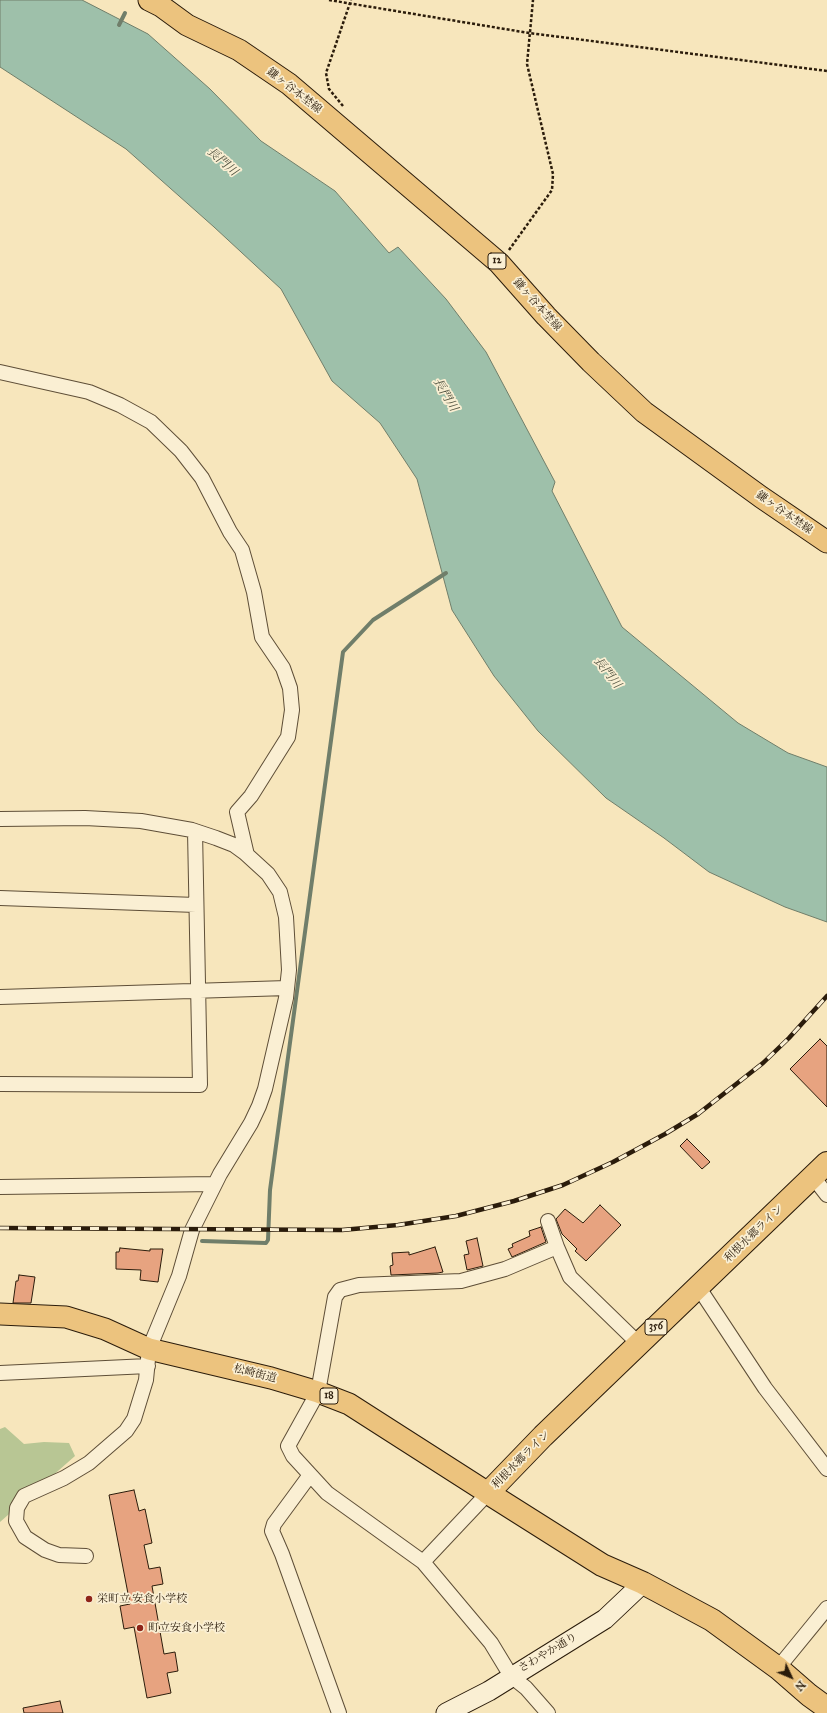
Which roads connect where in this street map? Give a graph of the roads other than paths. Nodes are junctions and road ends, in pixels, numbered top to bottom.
1 (158, 2) edge
2 (0, 372) edge
3 (827, 542) edge
4 (0, 819) edge
5 (195, 831) junction
6 (247, 855) junction
7 (0, 898) edge
8 (196, 905) junction
9 (287, 988) junction
10 (198, 992) junction
11 (0, 997) edge
12 (0, 1084) edge
13 (820, 1170) edge
14 (214, 1184) junction
15 (0, 1187) edge
16 (827, 1196) edge
17 (548, 1221) dead end
18 (557, 1247) junction
19 (698, 1288) junction
20 (0, 1314) edge
21 (639, 1344) junction
22 (149, 1357) junction
23 (0, 1374) edge
24 (318, 1392) junction
25 (827, 1469) edge
26 (310, 1475) junction
27 (488, 1493) junction
28 (86, 1556) dead end
29 (423, 1562) junction
30 (643, 1583) junction
31 (827, 1608) edge
32 (778, 1668) junction
33 (511, 1676) junction
34 (827, 1708) edge
35 (545, 1712) edge
36 (339, 1713) edge
37 (446, 1713) edge

1 - 3 main road, 鎌ヶ谷本埜線 / 12
2 - 6 street
4 - 5 street
5 - 6 street
5 - 8 street
6 - 9 street
7 - 8 street
8 - 10 street
9 - 10 street
9 - 14 street
10 - 11 street
10 - 12 street
13 - 16 street
13 - 19 highway, 利根水郷ライン / 356
14 - 15 street
14 - 22 street
17 - 18 street
18 - 21 street
18 - 24 street
19 - 21 highway, 利根水郷ライン / 356
19 - 25 street
20 - 22 main road, 松崎街道 / 18
21 - 27 highway, 利根水郷ライン / 356
22 - 23 street
22 - 24 main road, 松崎街道 / 18
22 - 28 street
24 - 26 street
24 - 27 main road, 松崎街道 / 18
26 - 29 street
26 - 36 street
27 - 29 street
27 - 30 highway, 利根水郷ライン
29 - 33 street
30 - 32 highway, 利根水郷ライン
30 - 33 street, さわやか通り
31 - 32 street
32 - 34 highway, 利根水郷ライン
33 - 35 street
33 - 37 street, さわやか通り

